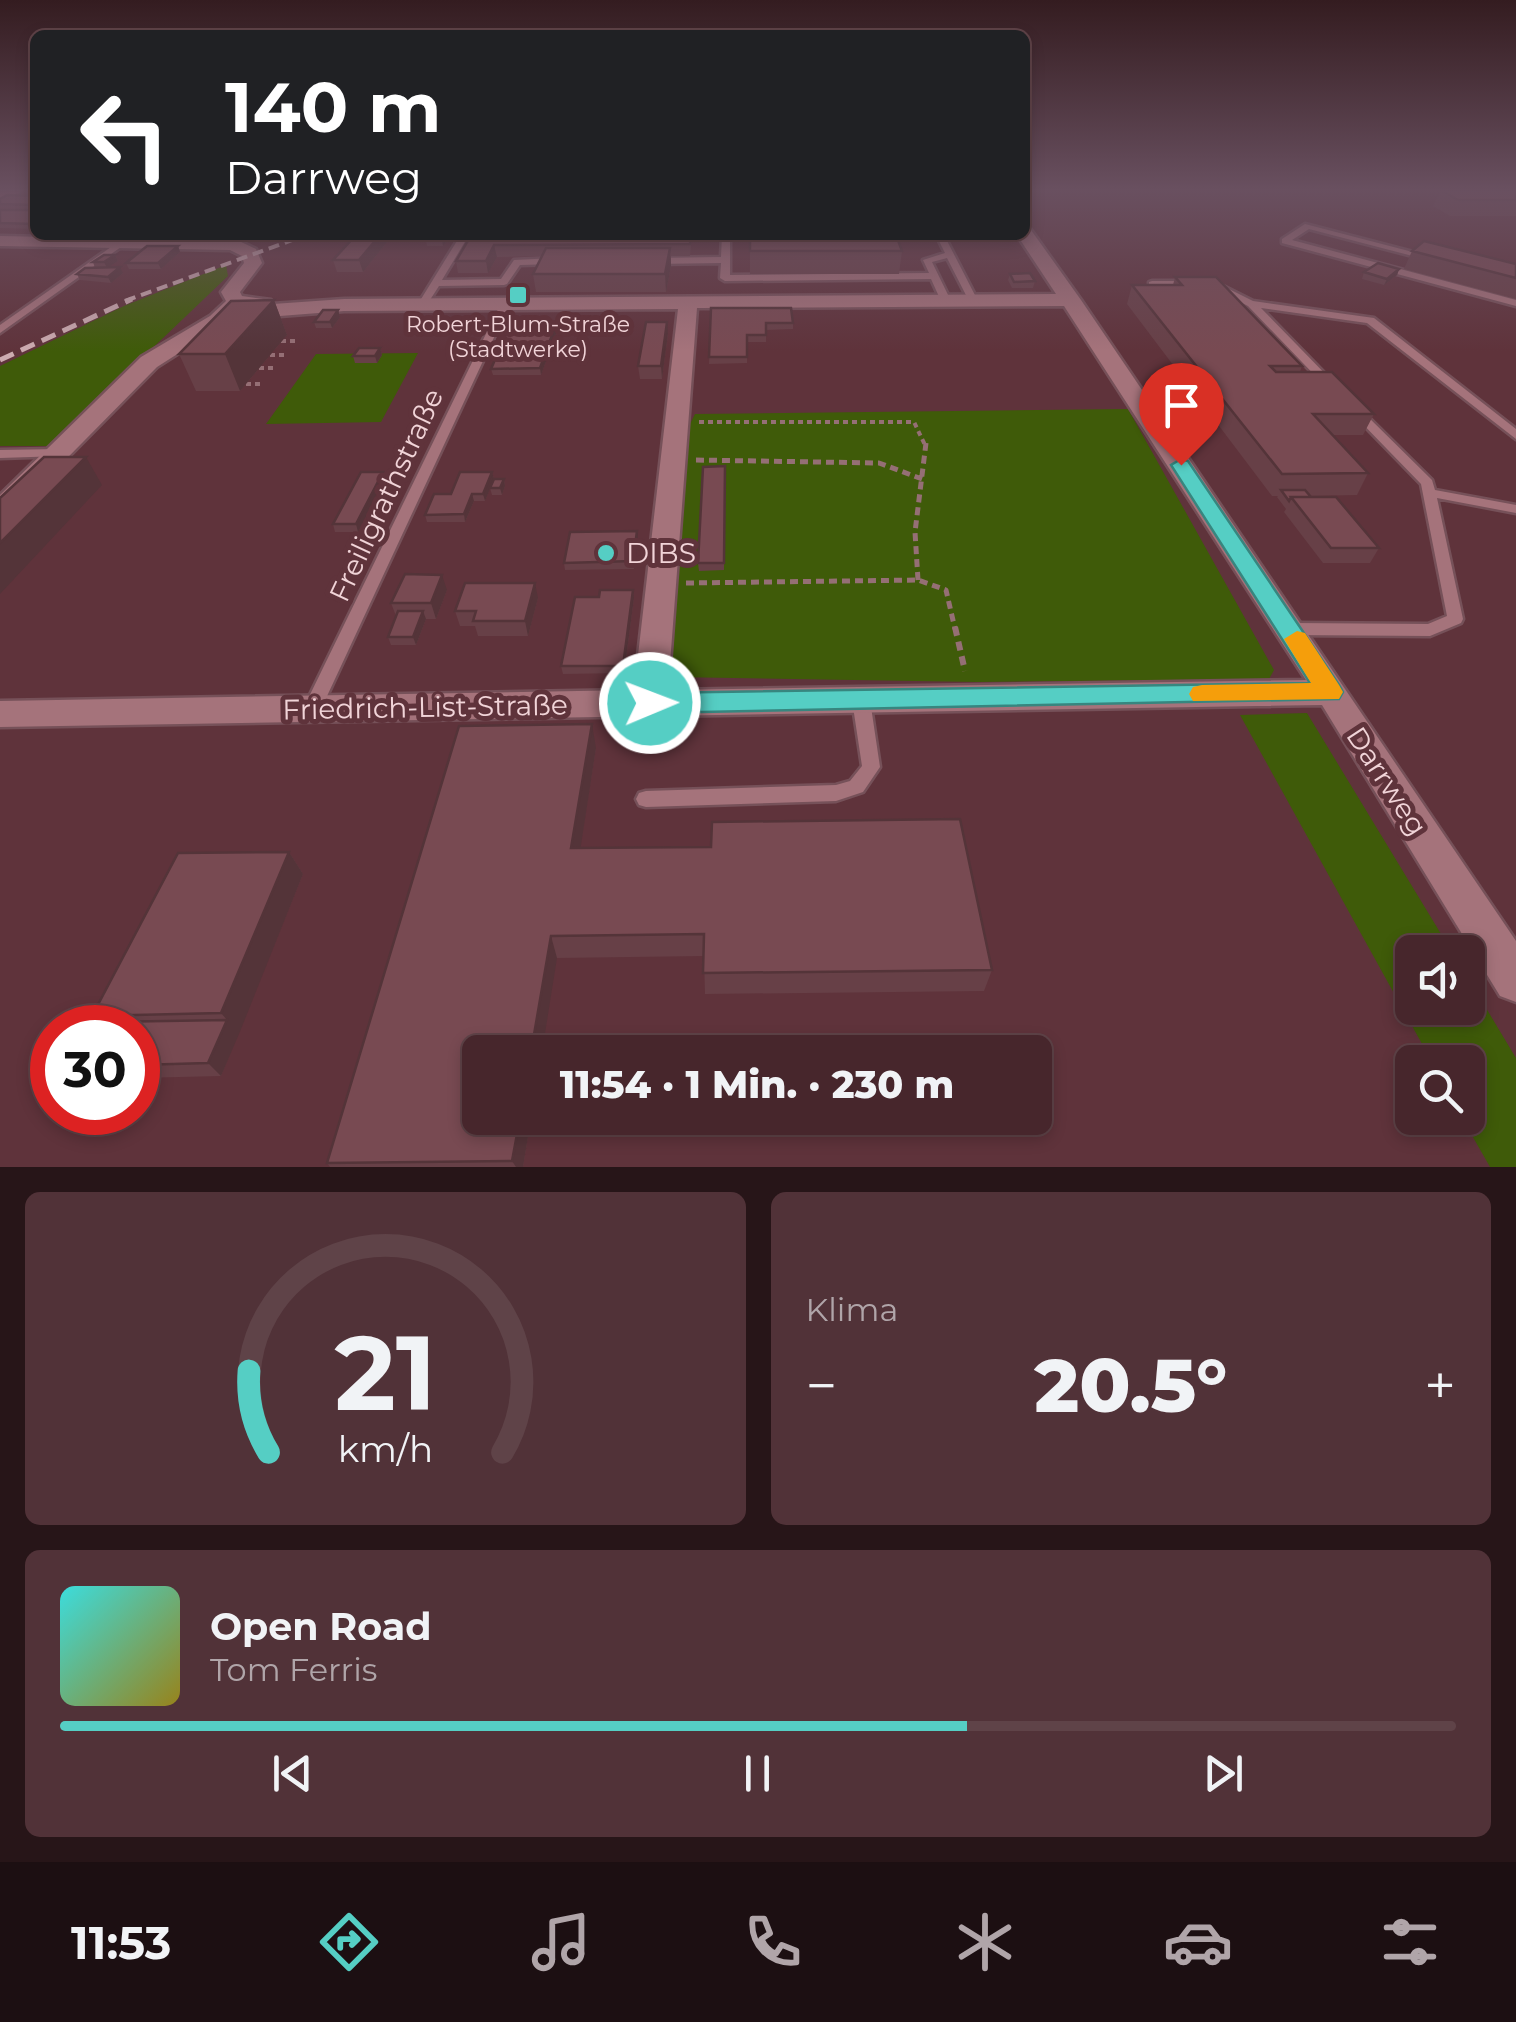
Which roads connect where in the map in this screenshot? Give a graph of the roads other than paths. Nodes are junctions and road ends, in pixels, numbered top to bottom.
1 (123, 242) edge
2 (201, 242) edge
3 (460, 242) edge
4 (726, 242) edge
5 (944, 242) edge
6 (1031, 242) edge
7 (1287, 242) edge
8 (1372, 242) edge
9 (950, 255) junction
10 (726, 260) junction
11 (1440, 260) edge
12 (574, 261) edge
13 (650, 261) edge
14 (934, 276) junction
15 (436, 283) junction
16 (1152, 284) edge
17 (1072, 300) junction
18 (946, 301) junction
19 (973, 301) junction
20 (688, 302) junction
21 (505, 303) junction
22 (1516, 303) edge
23 (423, 304) junction
24 (1251, 304) junction
25 (229, 310) junction
26 (0, 330) edge
27 (1516, 435) edge
28 (58, 453) junction
29 (0, 454) edge
30 (1430, 494) junction
31 (0, 510) edge
32 (1512, 512) edge
33 (1291, 630) junction
34 (1330, 692) junction
35 (861, 700) junction
36 (650, 703) junction
37 (312, 709) junction
38 (0, 714) edge
39 (646, 799) dead end
40 (1516, 980) edge

1 - 26 lane
2 - 25 street
3 - 15 lane
4 - 10 lane
5 - 9 lane
6 - 17 street, Darrweg
7 - 22 lane
8 - 11 lane
9 - 14 lane
9 - 19 lane
10 - 13 lane
10 - 14 lane
12 - 15 lane
14 - 18 lane
15 - 23 lane
16 - 24 lane
17 - 19 street
17 - 33 street, Darrweg
18 - 19 street
18 - 20 street
20 - 21 street
20 - 36 street
21 - 23 street
21 - 37 lane, Freiligrathstraße
23 - 25 street
24 - 27 lane
24 - 30 lane
25 - 28 street
28 - 29 lane
28 - 31 street
30 - 32 lane
30 - 33 lane
33 - 34 street, Darrweg
34 - 35 street, Friedrich-List-Straße
34 - 40 street, Darrweg
35 - 36 street, Friedrich-List-Straße
35 - 39 lane
36 - 37 street, Friedrich-List-Straße
37 - 38 street, Friedrich-List-Straße

